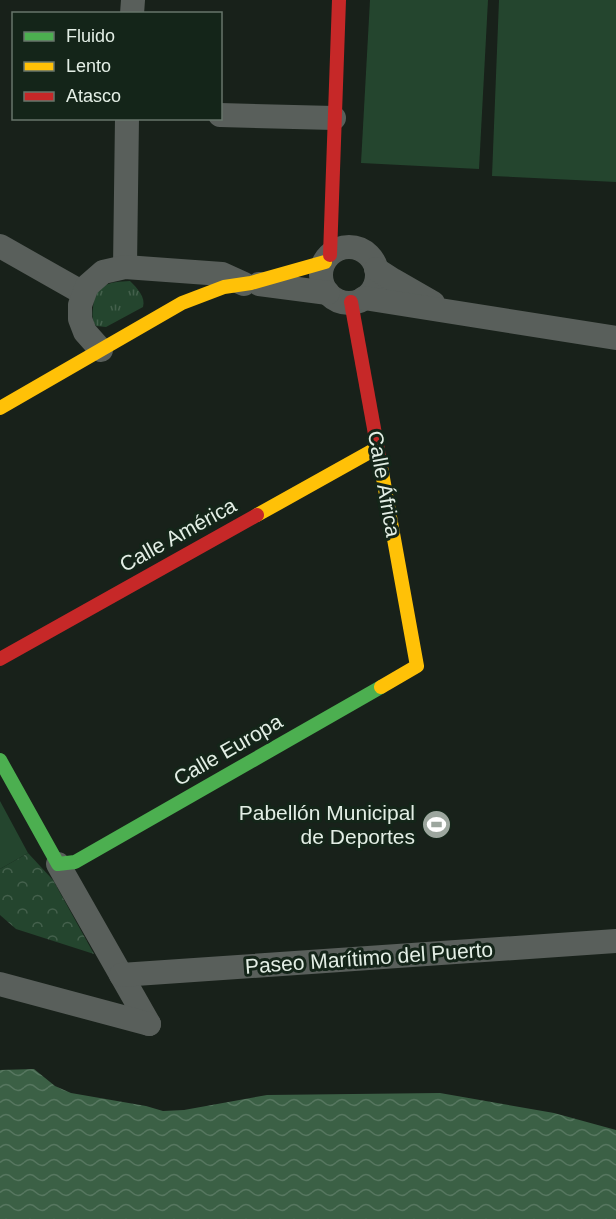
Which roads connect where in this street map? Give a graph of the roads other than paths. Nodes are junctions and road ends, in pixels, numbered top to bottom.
1 (339, 0) edge
2 (222, 116) edge
3 (334, 118) junction
4 (128, 120) edge
5 (331, 195) junction
6 (0, 246) edge
7 (353, 247) junction
8 (327, 259) junction
9 (125, 267) junction
10 (376, 269) junction
11 (248, 284) junction
12 (83, 293) junction
13 (328, 293) junction
14 (358, 300) junction
15 (448, 312) junction
16 (80, 319) junction
17 (616, 338) edge
18 (101, 350) junction
19 (55, 377) junction
20 (0, 408) edge
21 (377, 448) junction
22 (0, 659) edge
23 (417, 666) joint
24 (0, 760) edge
25 (58, 864) junction
26 (616, 941) edge
27 (122, 975) junction
28 (0, 984) edge

1 - 3 street
2 - 3 street
3 - 5 street
4 - 9 street
5 - 7 street
5 - 8 street
6 - 12 street
7 - 8 street
7 - 10 street
8 - 11 street
8 - 13 street
9 - 11 street
9 - 12 street
10 - 14 street
10 - 15 street
11 - 13 street
11 - 18 street
12 - 16 street
13 - 14 street
14 - 15 street
14 - 21 street, Calle África
15 - 17 street
16 - 18 street
16 - 19 street
18 - 19 street
19 - 20 street
21 - 22 street, Calle América
21 - 23 street, Calle África
23 - 25 street, Calle Europa
24 - 25 street
25 - 27 street
26 - 27 street, Paseo Marítimo del Puerto
27 - 28 street

